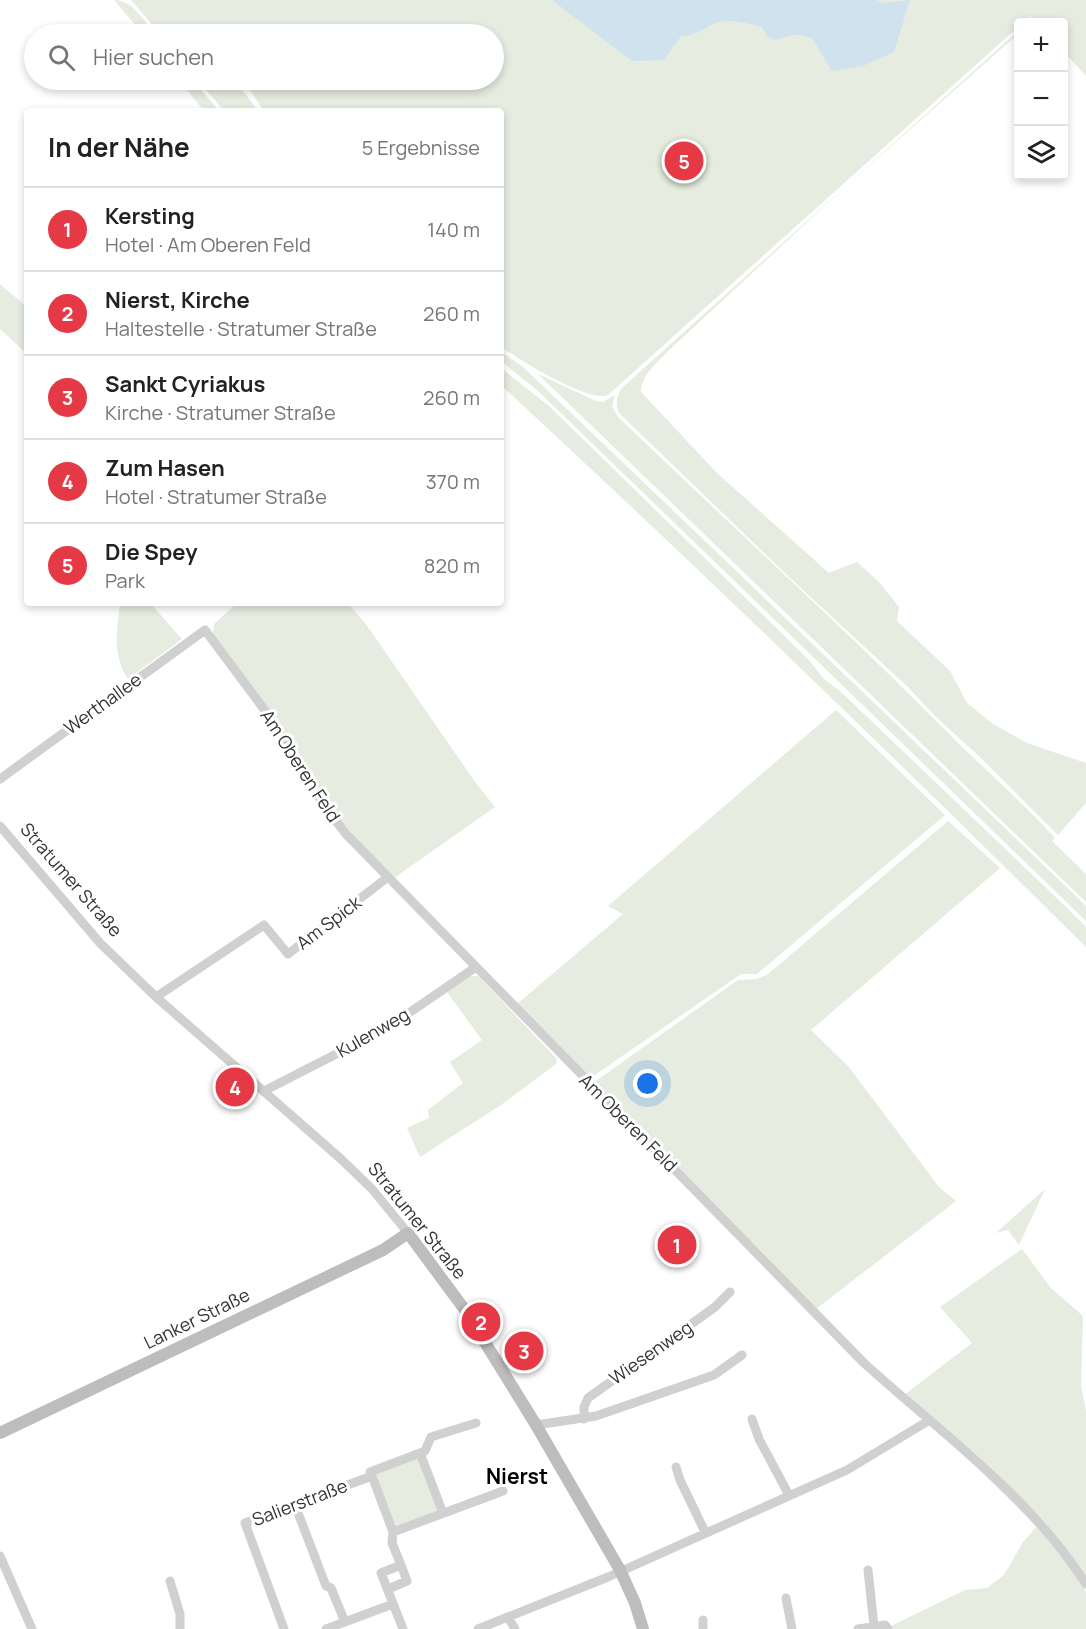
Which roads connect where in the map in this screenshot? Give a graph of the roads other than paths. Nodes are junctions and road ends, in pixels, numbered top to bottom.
1 (205, 630) joint
2 (0, 779) edge
3 (0, 826) edge
4 (388, 878) junction
5 (477, 967) junction
6 (156, 997) junction
7 (264, 1091) junction
8 (408, 1233) junction
9 (730, 1292) dead end
10 (742, 1355) dead end
11 (584, 1419) junction
12 (752, 1419) dead end
13 (928, 1421) junction
14 (476, 1423) dead end
15 (536, 1425) junction
16 (0, 1433) edge
17 (420, 1453) junction
18 (676, 1467) dead end
19 (372, 1476) junction
20 (503, 1491) dead end
21 (789, 1495) junction
22 (295, 1504) junction
23 (443, 1513) junction
24 (393, 1532) junction
25 (705, 1532) junction
26 (0, 1556) edge
27 (401, 1565) junction
28 (620, 1570) junction
29 (868, 1570) dead end
30 (170, 1581) dead end
31 (1086, 1584) edge
32 (388, 1589) junction
33 (786, 1598) dead end
34 (393, 1604) junction
35 (508, 1617) junction
36 (345, 1622) junction
37 (874, 1626) junction
38 (178, 1628) edge
39 (32, 1629) edge
40 (284, 1629) edge
41 (326, 1629) edge
42 (403, 1629) edge
43 (478, 1629) edge
44 (515, 1629) edge
45 (643, 1629) edge
46 (792, 1629) edge
47 (858, 1629) edge
48 (888, 1629) edge

1 - 2 street, Werthallee
1 - 4 street, Am Oberen Feld
3 - 6 street, Stratumer Straße
4 - 5 street, Am Oberen Feld
4 - 6 street, Am Spick
5 - 7 street, Kulenweg
5 - 13 street, Am Oberen Feld
6 - 7 street, Stratumer Straße
7 - 8 street, Stratumer Straße
8 - 15 street, Stratumer Straße
8 - 16 street, Lanker Straße
9 - 11 street, Wiesenweg
10 - 11 street, Wiesenweg
11 - 15 street, Wiesenweg
12 - 21 street
13 - 21 street
13 - 31 street, Am Oberen Feld
14 - 17 street
15 - 28 street, Stratumer Straße
17 - 19 street
17 - 23 street
18 - 25 street
19 - 22 street, Salierstraße
19 - 24 street, Salierstraße
20 - 23 street
21 - 25 street
22 - 36 street
22 - 40 street, Salierstraße
23 - 24 street
24 - 27 street, Salierstraße
25 - 28 street
26 - 39 street
27 - 32 street
27 - 32 street
28 - 35 street
28 - 45 street, Stratumer Straße
29 - 37 street
30 - 38 street
32 - 34 street
33 - 46 street
34 - 36 street
34 - 42 street
35 - 43 street
35 - 44 street
36 - 41 street
37 - 47 street
37 - 48 street

